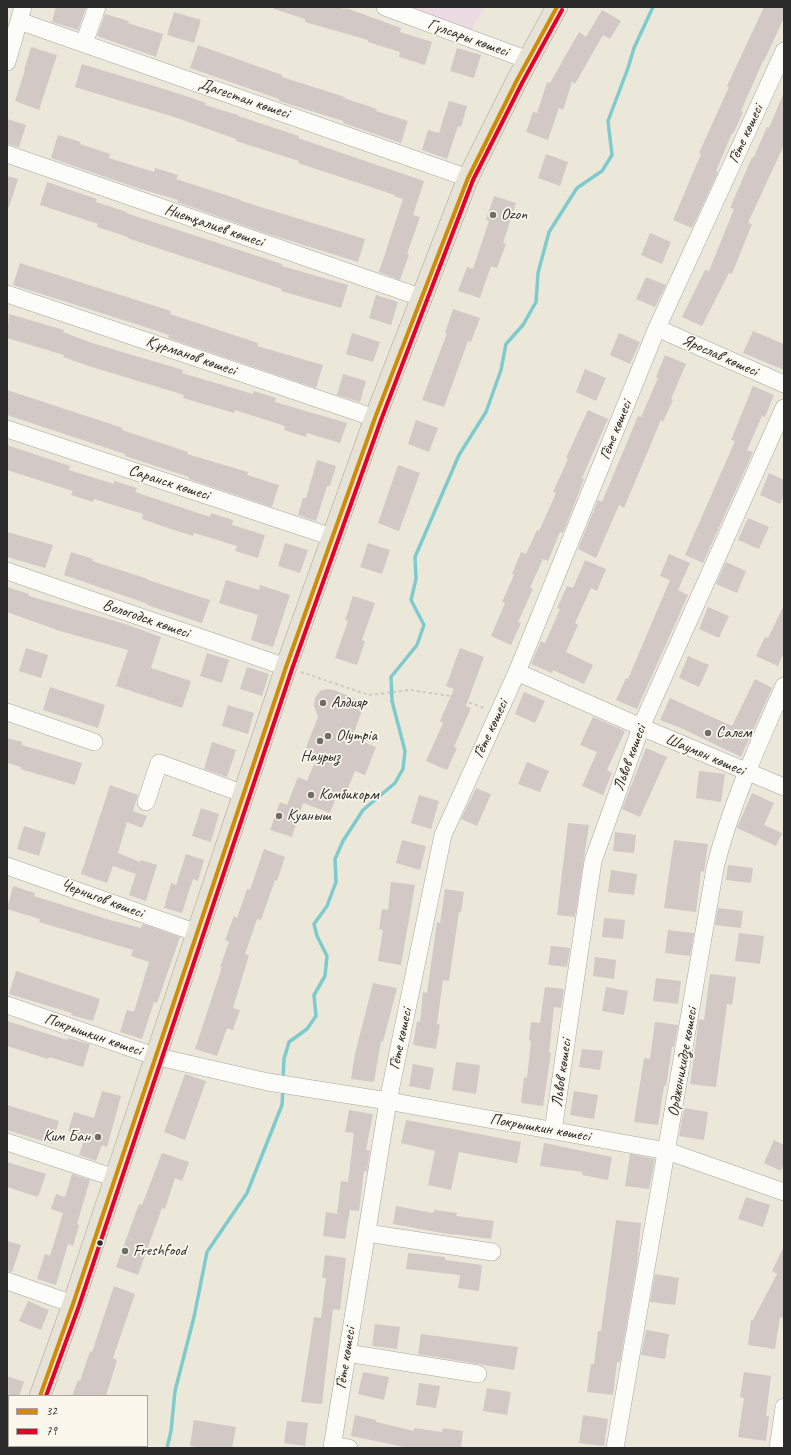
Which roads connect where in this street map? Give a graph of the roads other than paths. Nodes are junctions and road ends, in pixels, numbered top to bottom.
1 (97, 7) edge
2 (385, 7) edge
3 (557, 7) edge
4 (21, 14) edge
5 (84, 43) junction
6 (784, 51) edge
7 (528, 60) junction
8 (7, 62) edge
9 (7, 154) edge
10 (468, 178) junction
11 (7, 294) edge
12 (420, 297) junction
13 (656, 328) junction
14 (784, 384) edge
15 (784, 408) edge
16 (375, 418) junction
17 (7, 429) edge
18 (332, 537) junction
19 (7, 571) edge
20 (286, 667) junction
21 (517, 672) junction
22 (784, 686) edge
23 (7, 712) edge
24 (641, 727) junction
25 (94, 742) dead end
26 (746, 772) junction
27 (784, 787) edge
28 (244, 794) junction
29 (146, 802) dead end
30 (7, 866) edge
31 (197, 933) junction
32 (7, 1005) edge
33 (154, 1056) junction
34 (388, 1101) junction
35 (553, 1131) junction
36 (7, 1142) edge
37 (667, 1151) junction
38 (115, 1178) junction
39 (784, 1192) edge
40 (367, 1233) junction
41 (492, 1252) dead end
42 (7, 1281) edge
43 (73, 1304) junction
44 (347, 1353) junction
45 (478, 1374) dead end
46 (40, 1395) edge
47 (784, 1407) edge
48 (332, 1447) edge
49 (349, 1448) edge
50 (615, 1448) edge
51 (778, 1448) edge

1 - 5 street
2 - 7 street, Гүлсары көшесі
3 - 7 main road
4 - 5 street, Дагестан көшесі
4 - 8 street
5 - 10 street, Дагестан көшесі
6 - 13 street, Гёте көшесі
7 - 10 main road
9 - 12 street, Ниетқалиев көшесі
10 - 12 main road
11 - 16 street, Құрманов көшесі
12 - 16 main road
13 - 14 street, Ярослав көшесі
13 - 21 street, Гёте көшесі
15 - 24 street, Львов көшесі
16 - 18 main road
17 - 18 street, Саранск көшесі
18 - 20 main road
19 - 20 street, Вологодск көшесі
20 - 28 main road
21 - 24 street, Шаумян көшесі
21 - 34 street, Гёте көшесі
22 - 26 street, Орджоникидзе көшесі
23 - 25 street
24 - 26 street, Шаумян көшесі
24 - 35 street, Львов көшесі
26 - 27 street, Шаумян көшесі
26 - 37 street, Орджоникидзе көшесі
28 - 29 street
28 - 31 main road
30 - 31 street, Чернигов көшесі
31 - 33 main road
32 - 33 street, Покрышкин көшесі
33 - 34 street, Покрышкин көшесі
33 - 38 main road
34 - 35 street, Покрышкин көшесі
34 - 40 street, Гёте көшесі
35 - 37 street, Покрышкин көшесі
36 - 38 street
37 - 39 street, Покрышкин көшесі
37 - 50 street, Орджоникидзе көшесі
38 - 43 main road
40 - 41 street
40 - 44 street, Гёте көшесі
42 - 43 street
43 - 46 main road
44 - 45 street
44 - 48 street, Гёте көшесі
47 - 51 street
48 - 49 street

